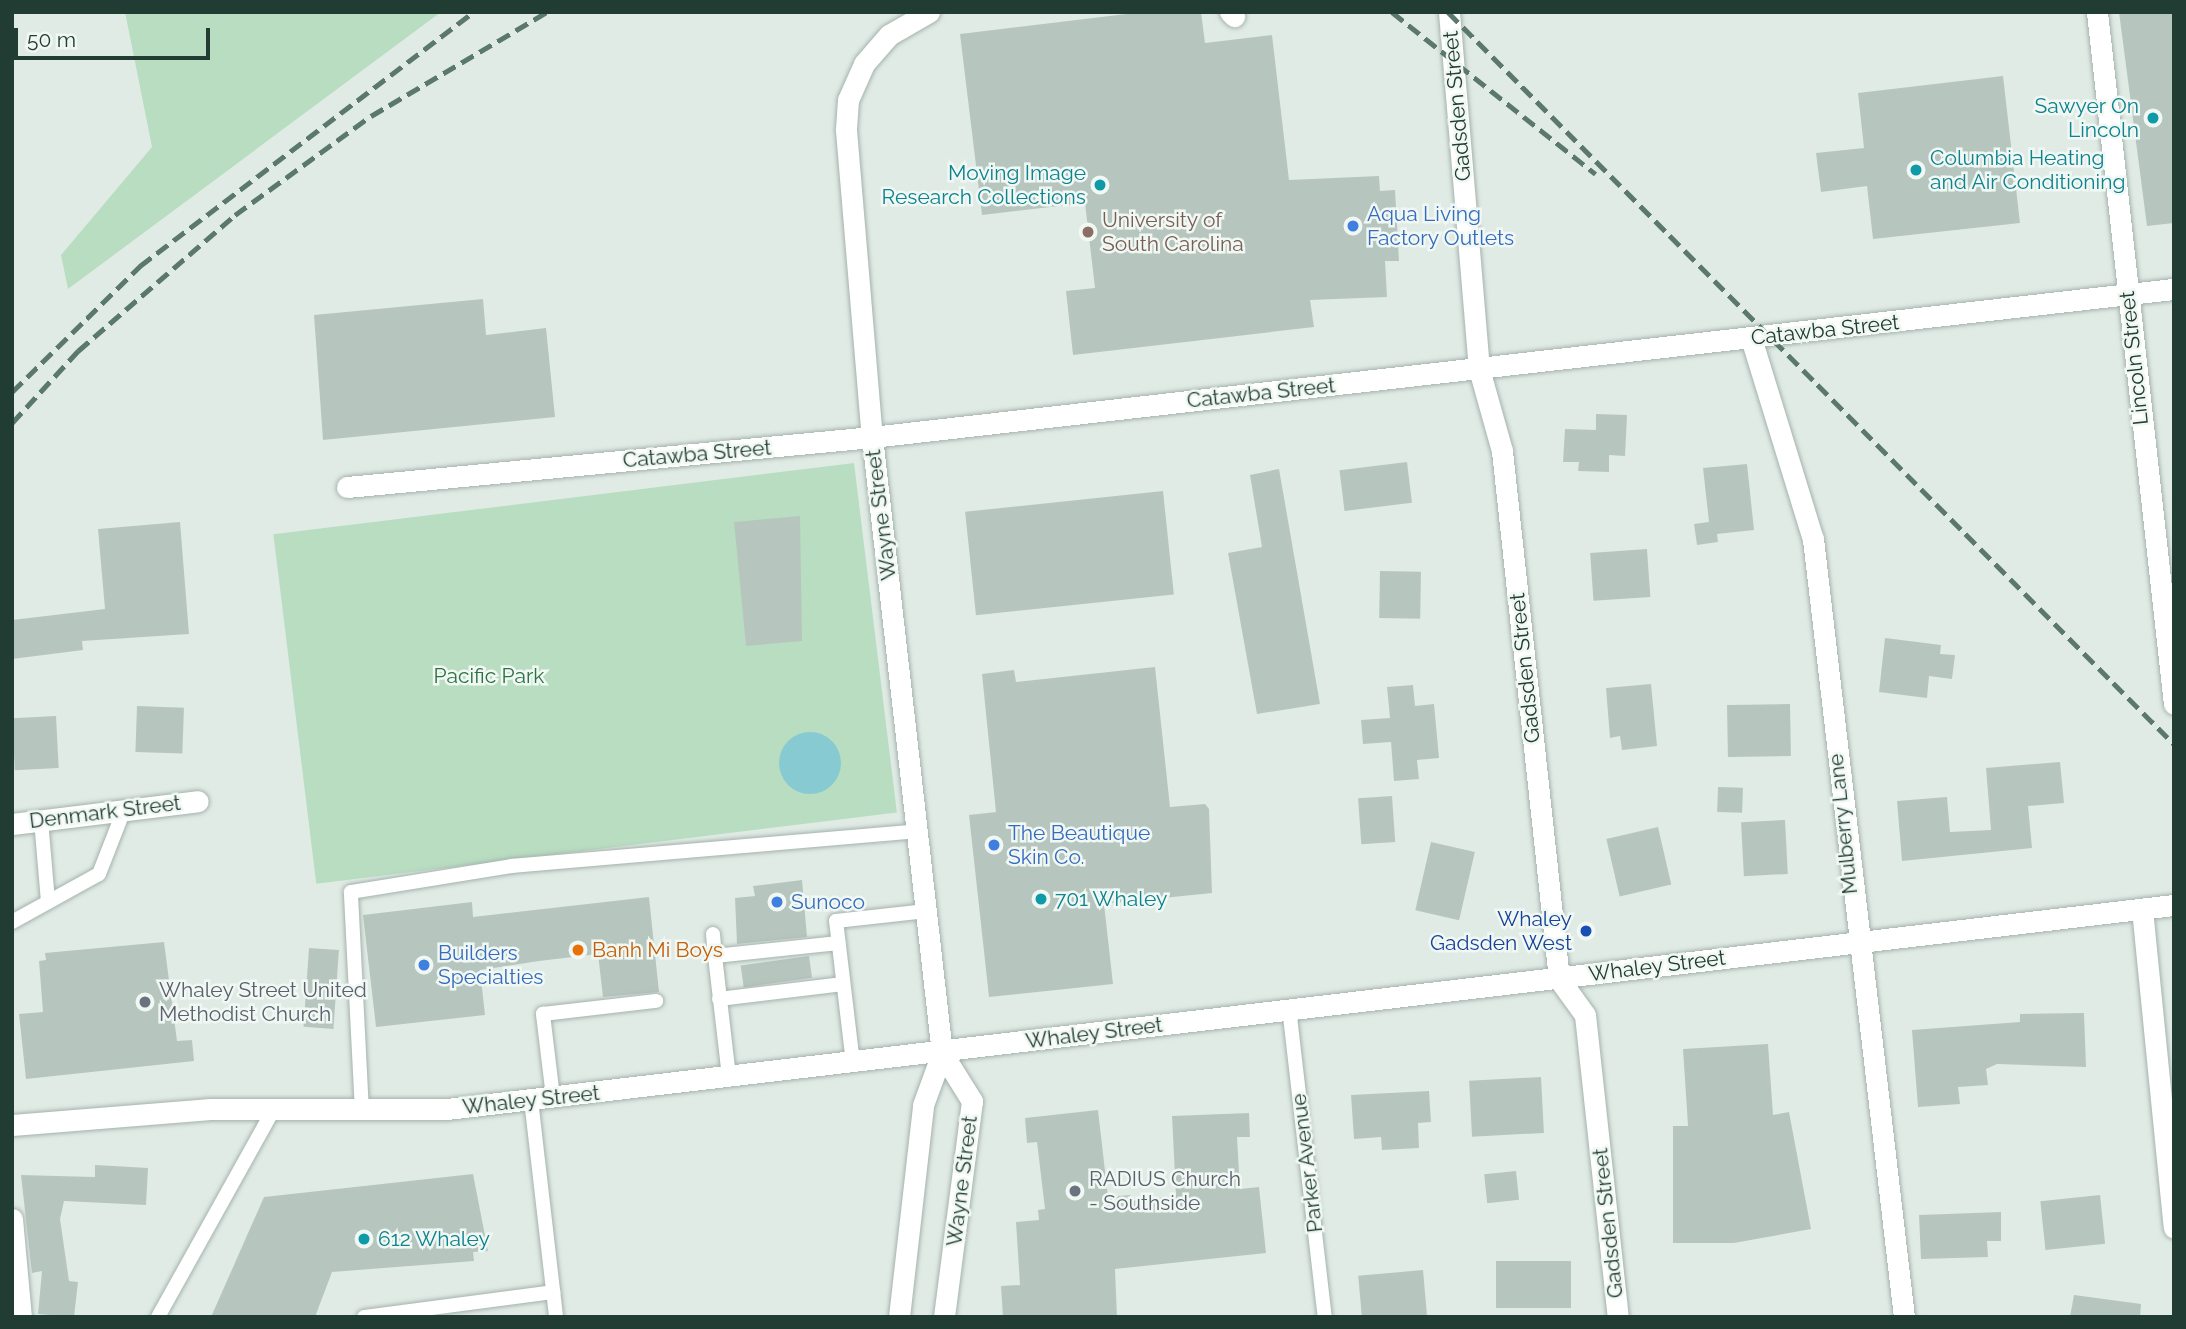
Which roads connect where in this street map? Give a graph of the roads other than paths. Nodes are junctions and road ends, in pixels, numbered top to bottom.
1 (929, 12) edge
2 (1450, 12) edge
3 (2097, 12) edge
4 (2174, 289) edge
5 (2127, 295) junction
6 (1751, 338) junction
7 (1479, 369) junction
8 (872, 437) junction
9 (348, 487) dead end
10 (2174, 704) edge
11 (198, 801) dead end
12 (124, 810) junction
13 (41, 820) junction
14 (12, 824) edge
15 (917, 831) junction
16 (48, 902) junction
17 (2174, 905) edge
18 (2142, 909) junction
19 (926, 911) junction
20 (12, 922) edge
21 (713, 934) dead end
22 (1856, 941) junction
23 (838, 943) junction
24 (715, 956) junction
25 (1559, 979) junction
26 (843, 984) junction
27 (719, 999) junction
28 (656, 1001) dead end
29 (1289, 1008) junction
30 (942, 1053) junction
31 (853, 1063) junction
32 (729, 1077) junction
33 (553, 1097) junction
34 (531, 1100) junction
35 (273, 1110) junction
36 (362, 1112) junction
37 (12, 1125) edge
38 (12, 1219) edge
39 (2174, 1227) edge
40 (553, 1292) junction
41 (21, 1317) edge
42 (158, 1317) edge
43 (364, 1317) edge
44 (556, 1317) edge
45 (899, 1317) edge
46 (944, 1317) edge
47 (1325, 1317) edge
48 (1618, 1317) edge
49 (1904, 1317) edge

1 - 8 street, Wayne Street
2 - 7 street, Gadsden Street
3 - 5 street, Lincoln Street
4 - 5 street, Catawba Street
5 - 6 street, Catawba Street
5 - 10 street, Lincoln Street
6 - 7 street, Catawba Street
6 - 22 street, Mulberry Lane
7 - 8 street, Catawba Street
7 - 25 street, Gadsden Street
8 - 9 street, Catawba Street
8 - 15 street, Wayne Street
11 - 12 street, Denmark Street
12 - 13 street, Denmark Street
12 - 16 lane
13 - 14 street, Denmark Street
13 - 16 lane
15 - 19 street, Wayne Street
15 - 36 lane
16 - 20 lane
17 - 18 street, Whaley Street
18 - 22 street, Whaley Street
18 - 39 street
19 - 23 lane
19 - 30 street, Wayne Street
21 - 24 lane
22 - 25 street, Whaley Street
22 - 49 street, Mulberry Lane
23 - 24 lane
23 - 26 lane
24 - 27 lane
25 - 29 street, Whaley Street
25 - 48 street, Gadsden Street
26 - 27 lane
26 - 31 lane
27 - 32 lane
28 - 33 lane
29 - 30 street, Whaley Street
29 - 47 lane, Parker Avenue
30 - 31 street, Whaley Street
30 - 45 street, Wayne Street
30 - 46 street, Wayne Street
31 - 32 street, Whaley Street
32 - 33 street, Whaley Street
33 - 34 street, Whaley Street
34 - 36 street, Whaley Street
34 - 40 lane
35 - 36 street, Whaley Street
35 - 37 street, Whaley Street
35 - 42 lane
38 - 41 street
40 - 43 lane
40 - 44 lane

